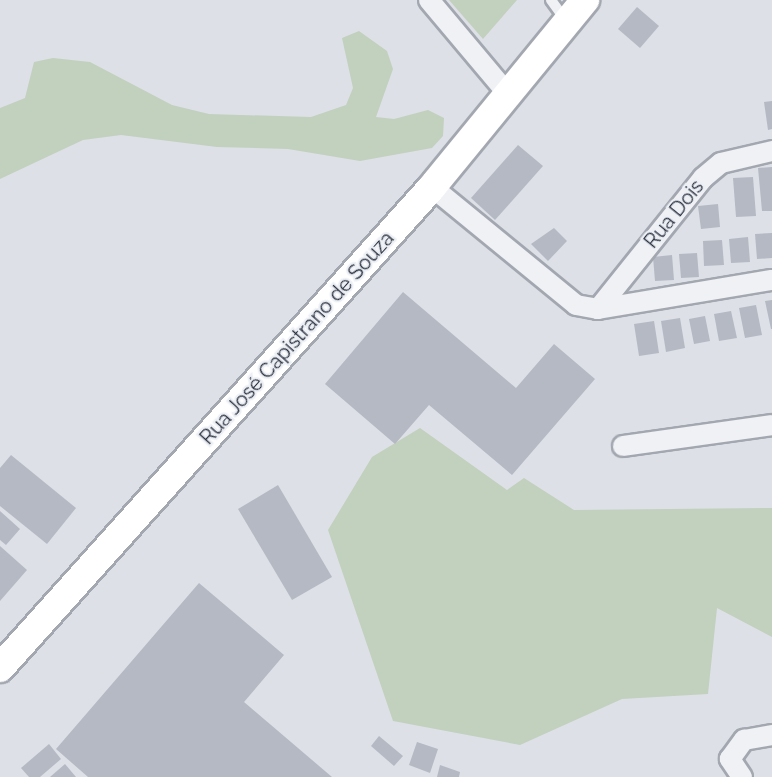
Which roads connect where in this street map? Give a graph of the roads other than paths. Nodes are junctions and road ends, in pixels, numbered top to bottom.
1 (429, 0) edge
2 (585, 0) edge
3 (559, 11) edge
4 (507, 93) junction
5 (772, 151) edge
6 (432, 187) junction
7 (772, 280) edge
8 (597, 309) junction
9 (772, 425) edge
10 (623, 446) dead end
11 (0, 668) edge
12 (772, 735) edge
13 (742, 777) edge

1 - 4 street
2 - 3 main road, Rua José Capistrano de Souza
3 - 4 main road, Rua José Capistrano de Souza
4 - 6 main road, Rua José Capistrano de Souza
5 - 8 street, Rua Dois
6 - 8 street
6 - 11 main road, Rua José Capistrano de Souza
7 - 8 street
9 - 10 street
12 - 13 street

